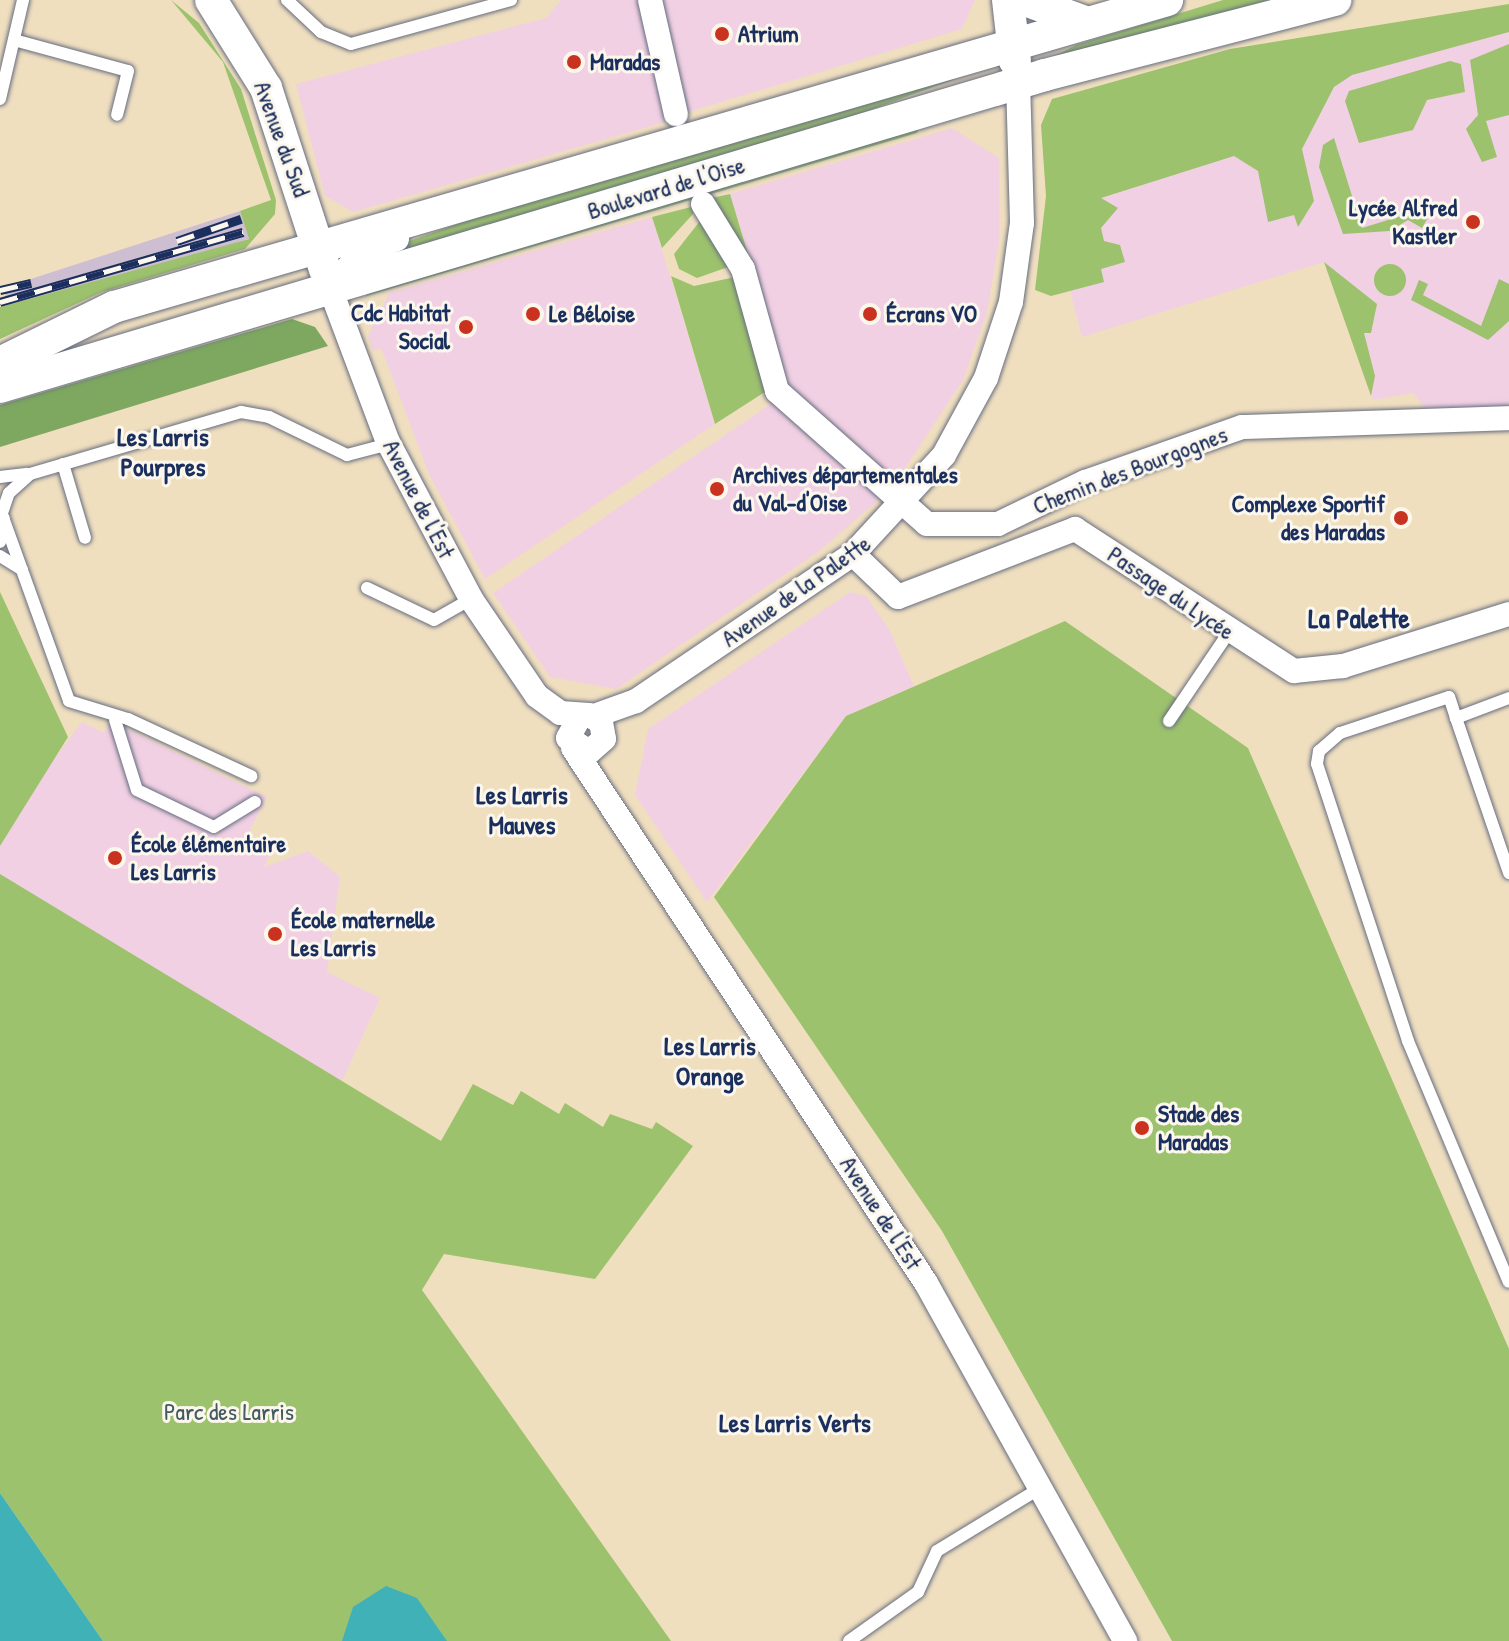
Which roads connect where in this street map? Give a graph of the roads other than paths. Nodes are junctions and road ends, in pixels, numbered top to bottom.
1 (23, 0) edge
2 (211, 0) edge
3 (287, 0) edge
4 (511, 0) edge
5 (650, 0) edge
6 (1008, 0) edge
7 (1025, 0) edge
8 (1167, 0) edge
9 (1335, 0) edge
10 (1085, 22) junction
11 (14, 40) junction
12 (1013, 41) junction
13 (1018, 84) junction
14 (0, 99) edge
15 (676, 114) dead end
16 (117, 115) dead end
17 (563, 175) junction
18 (703, 204) dead end
19 (319, 248) junction
20 (330, 288) junction
21 (3, 378) edge
22 (1509, 418) edge
23 (389, 444) junction
24 (63, 464) junction
25 (30, 474) junction
26 (0, 477) edge
27 (904, 506) junction
28 (2, 513) edge
29 (85, 538) dead end
30 (0, 542) edge
31 (853, 554) junction
32 (0, 556) edge
33 (22, 570) junction
34 (367, 588) dead end
35 (471, 599) junction
36 (1509, 614) edge
37 (1229, 632) junction
38 (537, 696) junction
39 (1509, 698) edge
40 (1456, 718) junction
41 (115, 720) junction
42 (1169, 721) dead end
43 (595, 727) junction
44 (572, 746) junction
45 (251, 776) dead end
46 (255, 802) dead end
47 (605, 803) junction
48 (1503, 837) edge
49 (1509, 873) edge
50 (1509, 1282) edge
51 (1042, 1487) junction
52 (849, 1641) edge
53 (1125, 1641) edge

1 - 11 lane
2 - 19 main road, Avenue du Sud
3 - 4 lane
5 - 15 street
6 - 12 main road, Avenue de la Palette
7 - 10 main road
8 - 10 main road, Boulevard de l'Oise
9 - 13 main road, Boulevard de l'Oise
10 - 12 main road, Boulevard de l'Oise
11 - 14 lane
11 - 16 lane
12 - 13 main road, Avenue de la Palette
12 - 17 main road, Boulevard de l'Oise
13 - 20 main road, Boulevard de l'Oise
13 - 27 street, Avenue de la Palette
17 - 19 main road, Boulevard de l'Oise
17 - 20 street
18 - 27 street, Chemin des Bourgognes
19 - 20 main road, Avenue du Sud
19 - 21 main road, Boulevard de l'Oise
20 - 21 main road, Boulevard de l'Oise
20 - 23 street, Avenue de l'Est
22 - 27 street, Chemin des Bourgognes
23 - 24 lane
23 - 35 street, Avenue de l'Est
24 - 25 lane
24 - 29 lane
25 - 26 lane
25 - 28 lane
27 - 31 street, Avenue de la Palette
28 - 30 lane
28 - 33 lane
31 - 37 street, Passage du Lycée
31 - 43 street, Avenue de la Palette
32 - 33 lane
33 - 41 lane
34 - 35 lane
35 - 38 street, Avenue de l'Est
36 - 37 street, Passage du Lycée
37 - 42 lane
38 - 43 street, Avenue de l'Est
38 - 44 street, Avenue de l'Est
39 - 40 lane
40 - 48 lane
40 - 50 lane
41 - 45 lane
41 - 46 lane
43 - 44 street
43 - 47 street
44 - 47 street, Avenue de l'Est
47 - 51 street, Avenue de l'Est
48 - 49 lane
51 - 52 lane
51 - 53 street, Avenue de l'Est

